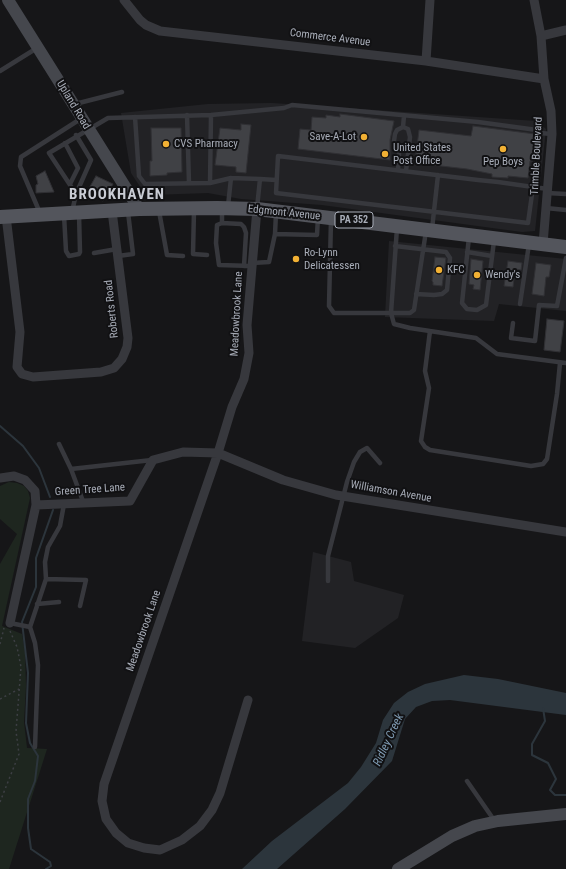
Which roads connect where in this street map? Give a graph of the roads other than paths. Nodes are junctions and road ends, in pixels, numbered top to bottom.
1 (4, 0) edge
2 (8, 0) edge
3 (124, 0) edge
4 (430, 0) edge
5 (534, 0) edge
6 (0, 3) edge
7 (566, 30) edge
8 (541, 36) junction
9 (38, 47) junction
10 (426, 61) junction
11 (0, 70) edge
12 (544, 80) junction
13 (122, 92) dead end
14 (74, 105) junction
15 (187, 115) junction
16 (211, 115) junction
17 (404, 116) junction
18 (135, 117) junction
19 (85, 123) junction
20 (403, 127) junction
21 (540, 133) junction
22 (552, 134) junction
23 (76, 136) junction
24 (65, 143) junction
25 (398, 170) junction
26 (406, 171) junction
27 (438, 175) junction
28 (231, 178) junction
29 (260, 178) junction
30 (276, 180) junction
31 (189, 183) junction
32 (210, 183) junction
33 (70, 184) junction
34 (533, 187) junction
35 (548, 191) junction
36 (76, 194) junction
37 (566, 194) edge
38 (194, 208) junction
39 (225, 208) junction
40 (546, 208) junction
41 (159, 209) junction
42 (257, 209) junction
43 (112, 210) junction
44 (133, 210) junction
45 (566, 210) edge
46 (276, 211) junction
47 (434, 211) junction
48 (72, 213) junction
49 (40, 215) junction
50 (3, 216) edge
51 (324, 216) junction
52 (222, 223) junction
53 (397, 226) junction
54 (429, 230) junction
55 (275, 234) junction
56 (469, 235) junction
57 (494, 238) junction
58 (529, 242) junction
59 (543, 244) junction
60 (395, 246) junction
61 (566, 247) edge
62 (423, 250) junction
63 (467, 252) junction
64 (94, 253) dead end
65 (118, 253) junction
66 (207, 255) dead end
67 (184, 256) dead end
68 (492, 256) junction
69 (566, 258) edge
70 (249, 265) junction
71 (416, 294) junction
72 (520, 304) dead end
73 (391, 313) junction
74 (513, 323) dead end
75 (430, 331) junction
76 (560, 363) junction
77 (566, 363) edge
78 (59, 444) dead end
79 (218, 453) junction
80 (153, 460) junction
81 (380, 463) dead end
82 (71, 469) junction
83 (0, 478) edge
84 (344, 496) junction
85 (64, 504) junction
86 (84, 504) junction
87 (36, 505) junction
88 (566, 532) edge
89 (46, 579) junction
90 (328, 581) dead end
91 (59, 602) dead end
92 (37, 604) junction
93 (80, 606) dead end
94 (14, 624) joint
95 (30, 627) junction
96 (248, 700) dead end
97 (36, 747) dead end
98 (467, 781) dead end
99 (566, 814) edge
100 (495, 822) junction
101 (398, 869) edge

1 - 6 street
2 - 9 street, Upland Road
3 - 10 street, Commerce Avenue
4 - 10 street
5 - 8 street, Trimble Boulevard
7 - 8 street
8 - 12 street, Trimble Boulevard
9 - 11 lane
9 - 14 street, Upland Road
10 - 12 street, Commerce Avenue
12 - 22 street, Trimble Boulevard
13 - 14 lane
14 - 19 street, Upland Road
15 - 16 lane
15 - 18 lane
15 - 31 lane
16 - 17 lane
16 - 32 lane
17 - 20 lane
17 - 21 lane
18 - 19 lane
18 - 31 lane
19 - 23 lane
19 - 44 street, Upland Road
19 - 49 lane
20 - 25 lane
20 - 26 lane
21 - 22 lane
21 - 34 lane
22 - 35 street, Trimble Boulevard
23 - 24 lane
23 - 36 lane
24 - 33 lane
24 - 33 lane
25 - 26 lane
25 - 30 lane
26 - 27 lane
27 - 34 lane
27 - 47 lane
28 - 29 lane
28 - 32 lane
28 - 39 lane
29 - 30 lane
29 - 42 lane
30 - 47 lane
31 - 32 lane
33 - 36 lane
34 - 35 lane
34 - 47 lane
35 - 37 lane
35 - 40 street, Trimble Boulevard
36 - 48 lane
38 - 39 main road, Edgmont Avenue / PA 352
38 - 41 main road, Edgmont Avenue / PA 352
38 - 66 lane
39 - 42 main road, Edgmont Avenue / PA 352
39 - 52 lane
40 - 45 lane
40 - 59 street, Trimble Boulevard
41 - 44 main road, Edgmont Avenue / PA 352
41 - 67 lane
42 - 46 main road, Edgmont Avenue / PA 352
42 - 70 street, Meadowbrook Lane
43 - 44 main road, Edgmont Avenue / PA 352
43 - 48 main road, Edgmont Avenue / PA 352
43 - 65 street, Roberts Road
44 - 65 lane
46 - 51 main road, Edgmont Avenue / PA 352
46 - 55 lane
47 - 54 lane
48 - 48 lane
48 - 49 main road, Edgmont Avenue / PA 352
49 - 50 main road, Edgmont Avenue / PA 352
50 - 65 street, Roberts Road
51 - 53 main road, Edgmont Avenue / PA 352
51 - 55 lane
51 - 73 lane
52 - 70 lane
52 - 70 lane
53 - 54 main road, Edgmont Avenue / PA 352
53 - 60 lane
54 - 56 main road, Edgmont Avenue / PA 352
54 - 62 lane
55 - 70 lane
56 - 57 main road, Edgmont Avenue / PA 352
56 - 63 lane
57 - 58 main road, Edgmont Avenue / PA 352
57 - 68 lane
58 - 59 main road, Edgmont Avenue / PA 352
58 - 72 lane
59 - 61 main road, Edgmont Avenue / PA 352
60 - 62 lane
60 - 73 lane
62 - 71 lane
62 - 71 lane
63 - 68 lane
63 - 68 lane
64 - 65 lane
69 - 74 lane
70 - 79 street, Meadowbrook Lane
71 - 73 lane
73 - 75 lane
75 - 76 lane
75 - 76 lane
76 - 77 lane
78 - 82 lane
79 - 80 street
79 - 84 street, Williamson Avenue
79 - 96 street, Meadowbrook Lane
80 - 82 lane
80 - 86 street, Green Tree Lane
81 - 84 lane
82 - 86 lane
83 - 87 street
84 - 88 street, Williamson Avenue
84 - 90 lane
85 - 86 street, Green Tree Lane
85 - 87 street, Green Tree Lane
85 - 89 lane
87 - 94 street
89 - 92 lane
89 - 93 lane
91 - 92 lane
92 - 95 lane
94 - 95 lane
95 - 97 lane
98 - 100 lane
99 - 100 street
100 - 101 street

